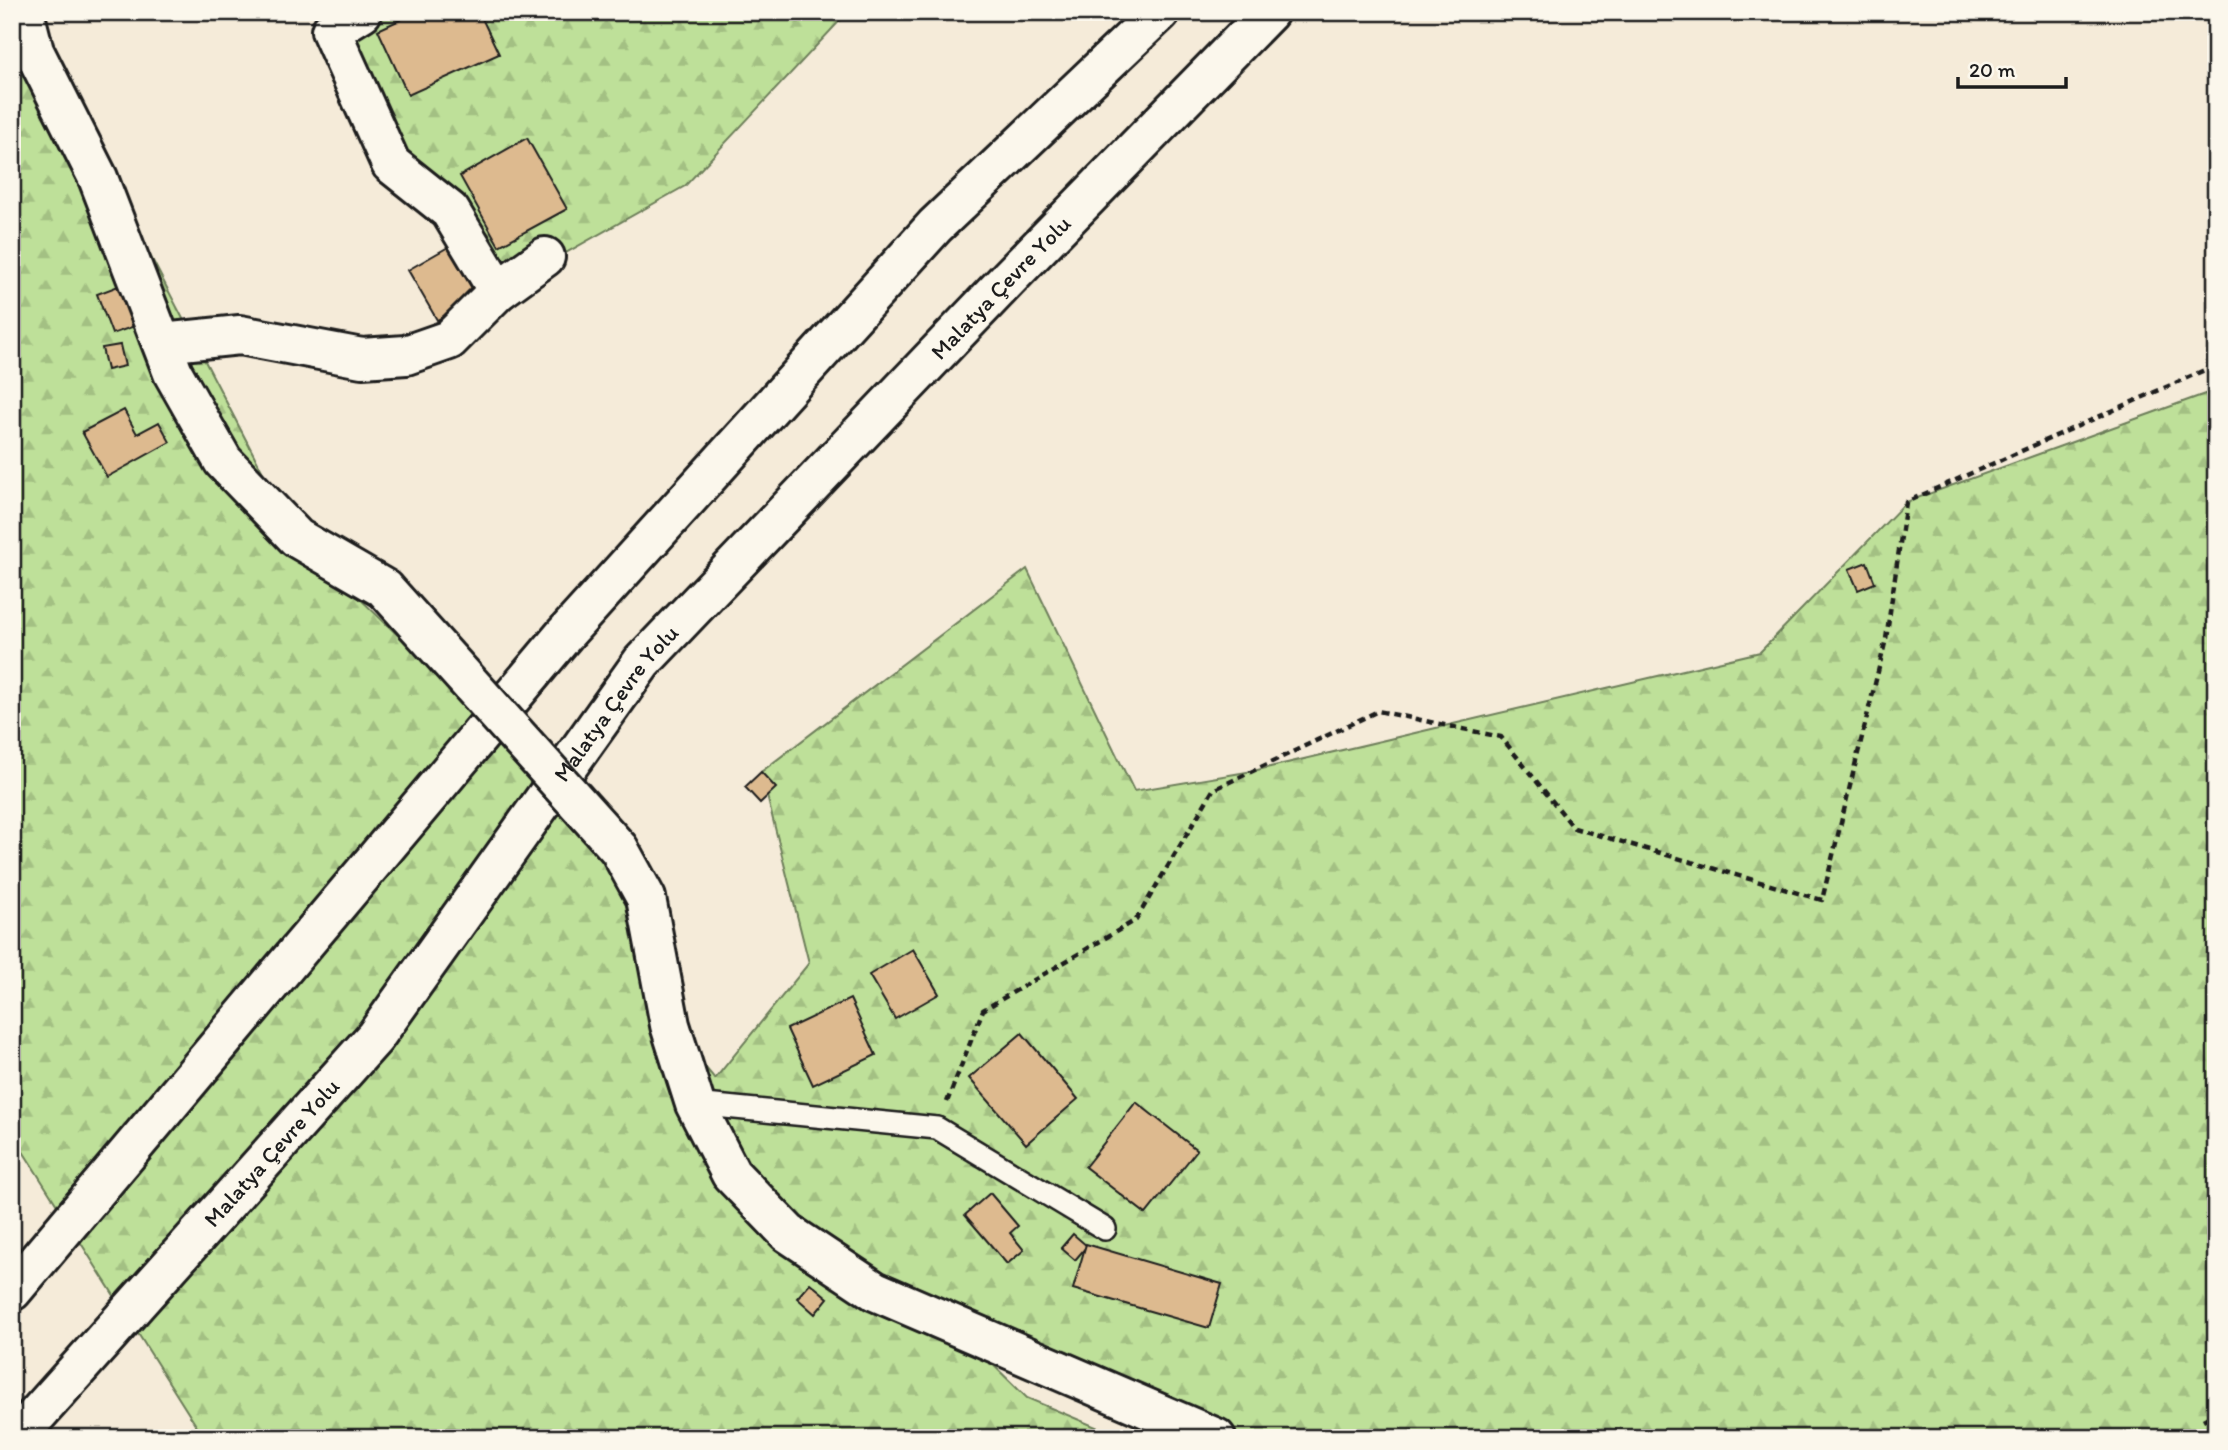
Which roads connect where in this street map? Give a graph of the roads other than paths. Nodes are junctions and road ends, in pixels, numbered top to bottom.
1 (24, 12) edge
2 (362, 12) edge
3 (1160, 12) edge
4 (1269, 12) edge
5 (545, 257) dead end
6 (498, 291) junction
7 (162, 343) junction
8 (695, 1104) junction
9 (1105, 1229) dead end
10 (12, 1291) edge
11 (16, 1438) edge
12 (1216, 1438) edge

1 - 7 main road
2 - 6 main road
3 - 10 main road
4 - 11 main road, Malatya Çevre Yolu
5 - 6 main road
6 - 7 main road
7 - 8 main road, bridge
8 - 9 lane
8 - 12 main road

